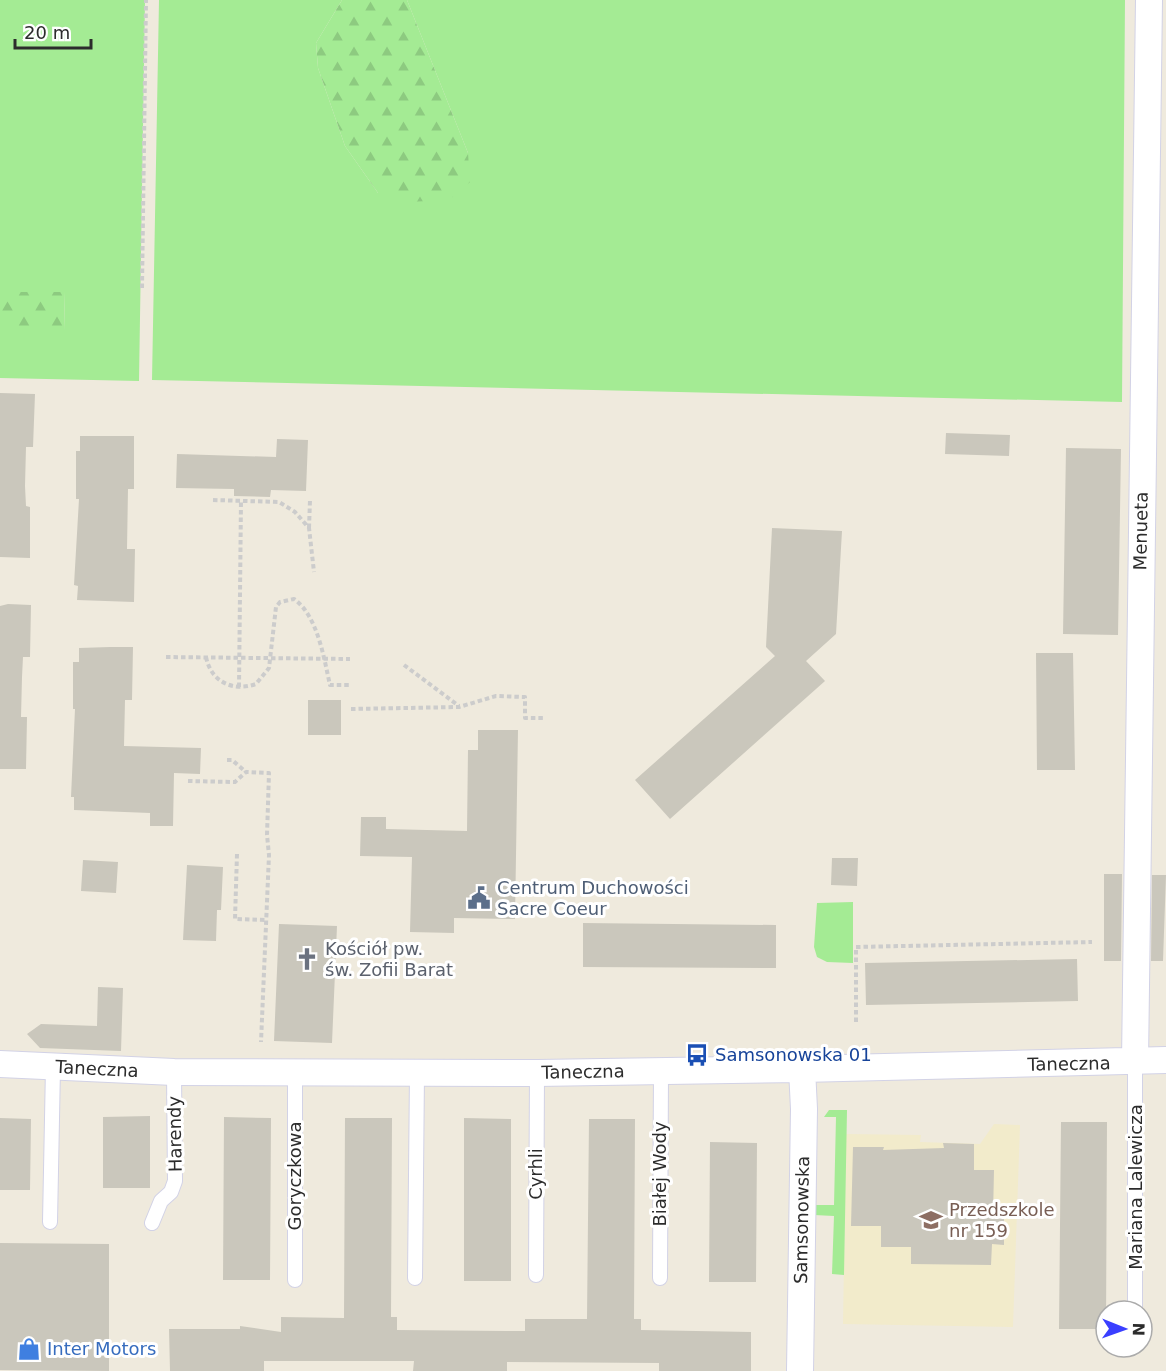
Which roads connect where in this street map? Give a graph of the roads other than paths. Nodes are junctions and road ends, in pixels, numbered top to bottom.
1 (1149, 0) edge
2 (1166, 1060) edge
3 (1135, 1062) junction
4 (0, 1064) edge
5 (53, 1068) junction
6 (802, 1069) junction
7 (661, 1071) junction
8 (174, 1072) junction
9 (537, 1072) junction
10 (296, 1073) junction
11 (417, 1073) junction
12 (50, 1222) dead end
13 (152, 1223) dead end
14 (536, 1275) dead end
15 (415, 1278) dead end
16 (660, 1278) dead end
17 (295, 1280) dead end
18 (1135, 1299) edge
19 (800, 1371) edge

1 - 3 street, Menueta
2 - 3 street, Taneczna
3 - 6 street, Taneczna
3 - 18 lane, Mariana Lalewicza
4 - 5 street, Taneczna
5 - 8 street, Taneczna
5 - 12 lane
6 - 7 street, Taneczna
6 - 19 street, Samsonowska
7 - 9 street, Taneczna
7 - 16 lane, Białej Wody
8 - 10 street, Taneczna
8 - 13 lane, Harendy
9 - 11 street, Taneczna
9 - 14 lane, Cyrhli
10 - 11 street, Taneczna
10 - 17 lane, Goryczkowa
11 - 15 lane

